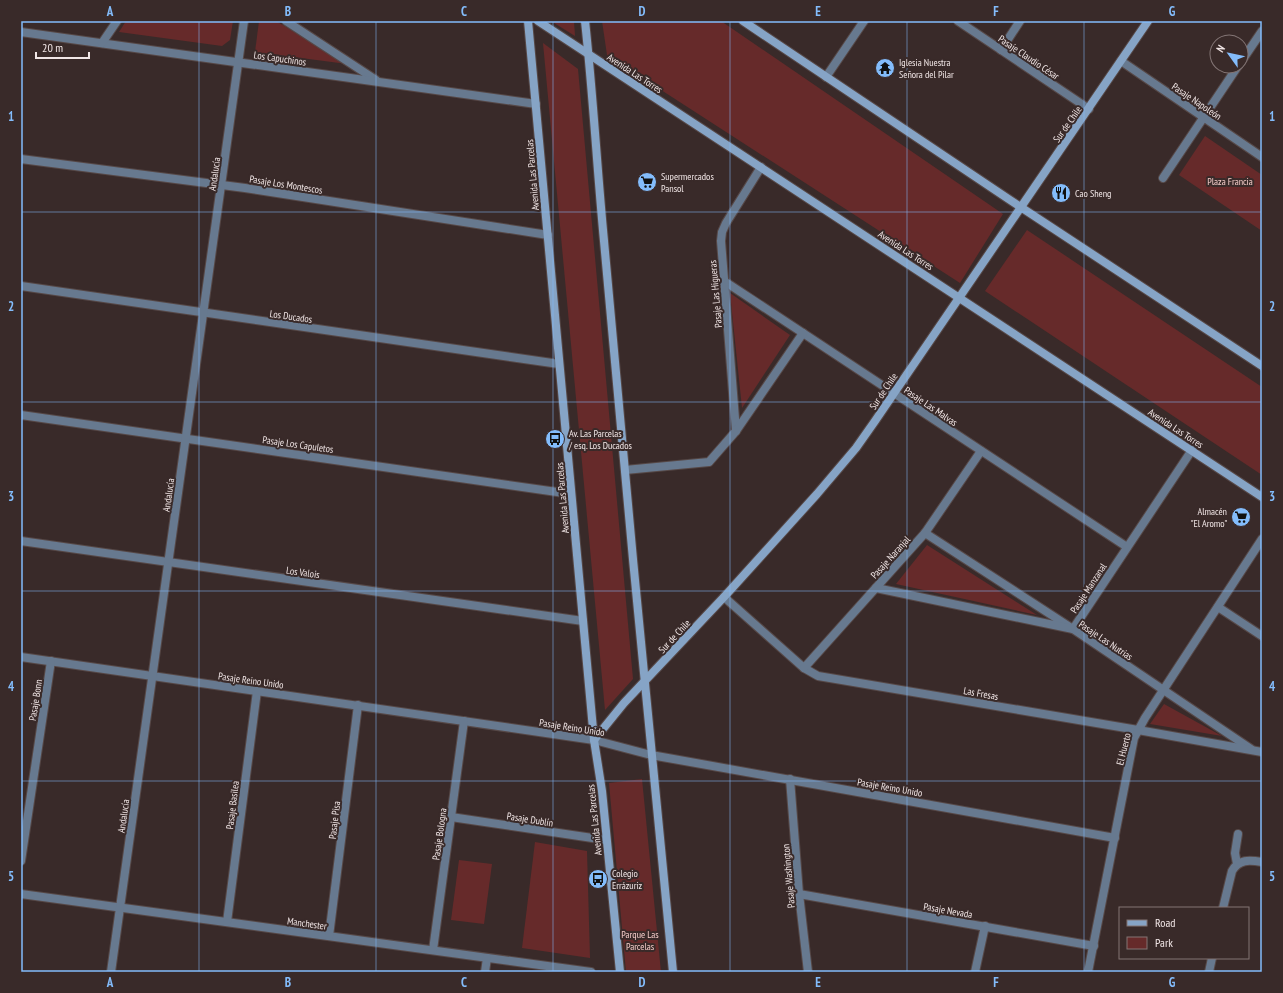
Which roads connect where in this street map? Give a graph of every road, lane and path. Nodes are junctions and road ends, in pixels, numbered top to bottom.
1 (117, 21) edge
2 (244, 21) edge
3 (286, 21) edge
4 (528, 21) edge
5 (538, 21) edge
6 (586, 21) edge
7 (743, 21) edge
8 (864, 21) edge
9 (958, 21) edge
10 (1020, 21) edge
11 (1148, 21) edge
12 (1262, 31) edge
13 (21, 32) edge
14 (102, 43) junction
15 (1001, 50) junction
16 (1249, 50) edge
17 (589, 55) junction
18 (240, 62) junction
19 (1121, 62) junction
20 (1233, 74) edge
21 (826, 77) junction
22 (378, 82) junction
23 (536, 104) junction
24 (1089, 109) junction
25 (1203, 117) junction
26 (1262, 156) edge
27 (21, 159) edge
28 (761, 167) junction
29 (1163, 178) dead end
30 (222, 185) junction
31 (1021, 207) junction
32 (548, 235) junction
33 (724, 281) junction
34 (21, 286) edge
35 (960, 297) junction
36 (204, 313) junction
37 (803, 333) junction
38 (559, 364) junction
39 (1262, 366) edge
40 (894, 393) junction
41 (21, 415) edge
42 (736, 431) junction
43 (186, 439) junction
44 (1192, 450) junction
45 (981, 451) junction
46 (625, 470) junction
47 (571, 494) junction
48 (1262, 497) edge
49 (925, 533) junction
50 (1262, 539) edge
51 (21, 541) edge
52 (1127, 547) junction
53 (169, 562) junction
54 (876, 588) junction
55 (724, 597) junction
56 (1218, 607) junction
57 (583, 621) junction
58 (1073, 630) junction
59 (1262, 636) edge
60 (21, 657) edge
61 (51, 661) junction
62 (804, 668) junction
63 (153, 676) junction
64 (645, 681) junction
65 (1163, 690) junction
66 (257, 691) junction
67 (358, 706) junction
68 (464, 721) junction
69 (1138, 730) junction
70 (594, 740) junction
71 (1259, 752) edge
72 (651, 755) junction
73 (790, 779) junction
74 (451, 817) junction
75 (1238, 834) dead end
76 (1116, 838) junction
77 (606, 840) junction
78 (21, 861) edge
79 (1262, 862) edge
80 (1237, 864) junction
81 (21, 894) edge
82 (799, 894) junction
83 (1223, 907) edge
84 (120, 908) junction
85 (227, 922) junction
86 (985, 926) junction
87 (329, 936) junction
88 (1094, 946) junction
89 (433, 950) junction
90 (488, 958) junction
91 (1212, 959) edge
92 (111, 972) edge
93 (485, 972) edge
94 (591, 972) edge
95 (620, 972) edge
96 (673, 972) edge
97 (808, 972) edge
98 (975, 972) edge
99 (1088, 972) edge
100 (1209, 972) edge

1 - 14 street
2 - 18 street, Andalucía
3 - 22 street
4 - 23 street, Avenida Las Parcelas
5 - 17 street, Avenida Las Torres
6 - 17 street
7 - 21 street
8 - 21 street
9 - 15 street, Pasaje Claudio César
10 - 15 street
11 - 19 street, Sur de Chile
12 - 16 street
13 - 14 street, Los Capuchinos
14 - 18 street, Los Capuchinos
15 - 24 street, Pasaje Claudio César
17 - 28 street, Avenida Las Torres
17 - 46 street
18 - 22 street, Los Capuchinos
18 - 30 street, Andalucía
19 - 24 street, Sur de Chile
19 - 25 street, Pasaje Napoleón
20 - 25 street
21 - 31 street
22 - 23 street, Los Capuchinos
23 - 32 street, Avenida Las Parcelas
24 - 31 street, Sur de Chile
25 - 26 street, Pasaje Napoleón
25 - 29 street
27 - 30 street, Pasaje Los Montescos
28 - 33 street, Pasaje Las Higueras
28 - 35 street, Avenida Las Torres
30 - 32 street, Pasaje Los Montescos
30 - 36 street, Andalucía
31 - 35 street, Sur de Chile
31 - 39 street
32 - 38 street, Avenida Las Parcelas
33 - 37 street, Pasaje Las Malvas
33 - 42 street, Pasaje Las Higueras
34 - 36 street, Los Ducados
35 - 40 street, Sur de Chile
35 - 44 street, Avenida Las Torres
36 - 38 street, Los Ducados
36 - 43 street, Andalucía
37 - 40 street, Pasaje Las Malvas
37 - 42 street
38 - 47 street, Avenida Las Parcelas
40 - 45 street, Pasaje Las Malvas
40 - 55 street, Sur de Chile
41 - 43 street, Pasaje Los Capuletos
42 - 46 street
43 - 47 street, Pasaje Los Capuletos
43 - 53 street, Andalucía
44 - 48 street, Avenida Las Torres
44 - 52 street, Pasaje Manzanal
45 - 49 street, Pasaje Naranjal
45 - 52 street, Pasaje Las Malvas
46 - 64 street
47 - 57 street, Avenida Las Parcelas
49 - 54 street, Pasaje Naranjal
49 - 58 street, Pasaje Las Nutrias
50 - 56 street, El Huerto
51 - 53 street, Los Valois
52 - 58 street, Pasaje Manzanal
53 - 57 street, Los Valois
53 - 63 street, Andalucía
54 - 58 street
54 - 62 street, Pasaje Naranjal
55 - 62 street, Las Fresas
55 - 64 street, Sur de Chile
56 - 59 street
56 - 65 street, El Huerto
57 - 70 street, Avenida Las Parcelas
58 - 65 street, Pasaje Las Nutrias
60 - 61 street, Pasaje Reino Unido
61 - 63 street, Pasaje Reino Unido
61 - 78 street, Pasaje Bonn
62 - 69 street, Las Fresas
63 - 66 street, Pasaje Reino Unido
63 - 84 street, Andalucía
64 - 70 street, Sur de Chile
64 - 72 street
65 - 69 street, El Huerto
65 - 71 street, Pasaje Las Nutrias
66 - 67 street, Pasaje Reino Unido
66 - 85 street, Pasaje Basilea
67 - 68 street, Pasaje Reino Unido
67 - 87 street, Pasaje Pisa
68 - 70 street, Pasaje Reino Unido
68 - 74 street, Pasaje Bologna
69 - 71 street, Las Fresas
69 - 76 street, El Huerto
70 - 72 street, Pasaje Reino Unido
70 - 77 street, Avenida Las Parcelas
72 - 73 street, Pasaje Reino Unido
72 - 96 street
73 - 76 street, Pasaje Reino Unido
73 - 82 street, Pasaje Washington
74 - 77 street, Pasaje Dublín
74 - 89 street, Pasaje Bologna
75 - 80 street
76 - 88 street, El Huerto
77 - 95 street, Avenida Las Parcelas
79 - 80 street
80 - 83 street
81 - 84 street, Manchester
82 - 86 street, Pasaje Nevada
82 - 97 street, Pasaje Washington
84 - 85 street, Manchester
84 - 92 street, Andalucía
85 - 87 street, Manchester
86 - 88 street, Pasaje Nevada
86 - 98 street
87 - 89 street, Manchester
88 - 99 street, El Huerto
89 - 90 street, Manchester
90 - 93 street
90 - 94 street, Manchester
91 - 100 street

